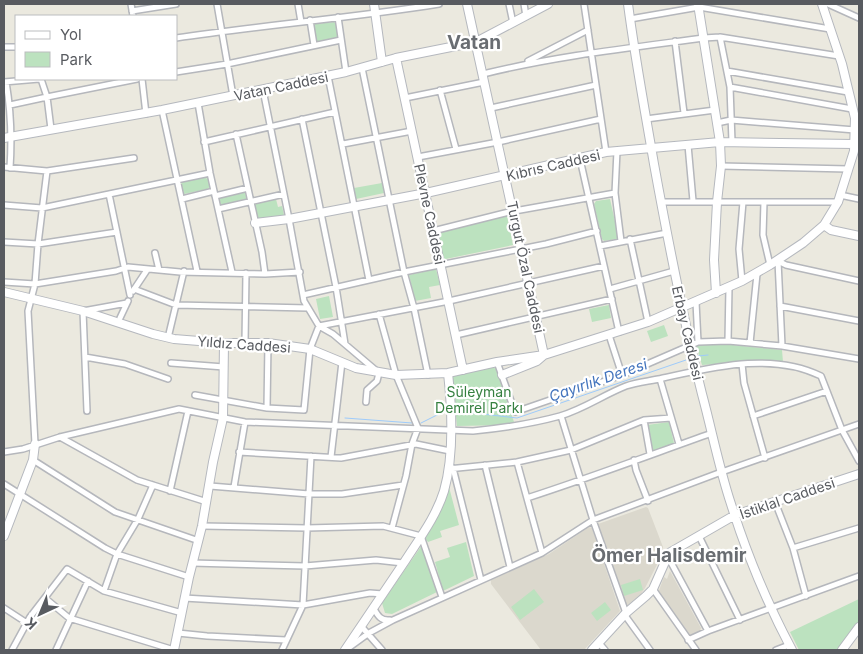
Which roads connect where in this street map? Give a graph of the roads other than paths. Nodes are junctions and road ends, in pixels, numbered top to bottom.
1 (131, 4) edge
2 (176, 4) edge
3 (217, 4) edge
4 (298, 4) edge
5 (374, 4) edge
6 (439, 4) edge
7 (468, 4) edge
8 (509, 4) edge
9 (524, 4) edge
10 (548, 4) edge
11 (584, 4) edge
12 (628, 4) edge
13 (822, 4) edge
14 (828, 4) edge
15 (699, 5) edge
16 (132, 13) edge
17 (375, 14) junction
18 (526, 16) junction
19 (338, 17) junction
20 (859, 18) edge
21 (630, 19) junction
22 (310, 20) junction
23 (301, 22) junction
24 (512, 23) junction
25 (830, 29) junction
26 (588, 30) junction
27 (221, 31) junction
28 (720, 37) junction
29 (178, 38) edge
30 (704, 38) junction
31 (341, 40) junction
32 (476, 42) junction
33 (675, 42) junction
34 (314, 45) junction
35 (634, 47) junction
36 (591, 52) junction
37 (839, 56) junction
38 (396, 58) junction
39 (382, 62) junction
40 (227, 64) junction
41 (523, 64) junction
42 (362, 68) junction
43 (727, 71) junction
44 (178, 72) edge
45 (346, 72) junction
46 (328, 76) junction
47 (484, 78) junction
48 (28, 80) edge
49 (40, 80) edge
50 (132, 80) edge
51 (142, 80) edge
52 (5, 82) edge
53 (596, 85) junction
54 (730, 87) junction
55 (262, 90) junction
56 (440, 90) junction
57 (848, 92) junction
58 (233, 96) junction
59 (46, 97) junction
60 (405, 98) junction
61 (198, 103) junction
62 (10, 105) junction
63 (491, 108) junction
64 (852, 109) junction
65 (162, 110) junction
66 (715, 110) junction
67 (335, 112) junction
68 (684, 113) junction
69 (146, 114) junction
70 (857, 118) edge
71 (302, 119) junction
72 (601, 119) junction
73 (646, 119) junction
74 (731, 120) junction
75 (717, 123) junction
76 (270, 126) junction
77 (51, 129) junction
78 (854, 130) junction
79 (412, 131) junction
80 (236, 134) junction
81 (8, 137) edge
82 (377, 137) junction
83 (204, 142) junction
84 (498, 142) junction
85 (720, 142) junction
86 (732, 142) junction
87 (343, 144) junction
88 (688, 145) junction
89 (651, 147) junction
90 (456, 149) junction
91 (856, 149) edge
92 (617, 151) junction
93 (606, 152) junction
94 (418, 157) junction
95 (134, 158) dead end
96 (580, 159) junction
97 (721, 166) junction
98 (7, 167) edge
99 (848, 169) junction
100 (47, 171) junction
101 (210, 173) junction
102 (506, 176) junction
103 (177, 180) junction
104 (248, 188) junction
105 (426, 193) junction
106 (615, 193) junction
107 (109, 194) junction
108 (214, 194) junction
109 (284, 194) junction
110 (390, 198) junction
111 (589, 198) junction
112 (839, 198) junction
113 (182, 199) junction
114 (859, 199) edge
115 (693, 201) junction
116 (251, 202) junction
117 (661, 202) junction
118 (716, 202) junction
119 (743, 202) junction
120 (764, 202) junction
121 (4, 204) edge
122 (353, 206) junction
123 (42, 208) junction
124 (218, 210) junction
125 (320, 212) junction
126 (514, 212) junction
127 (289, 219) junction
128 (255, 223) junction
129 (824, 225) junction
130 (433, 231) junction
131 (596, 231) junction
132 (117, 232) junction
133 (667, 233) junction
134 (859, 236) edge
135 (630, 239) junction
136 (621, 241) junction
137 (4, 242) edge
138 (38, 244) junction
139 (600, 246) junction
140 (522, 248) junction
141 (155, 253) dead end
142 (778, 260) junction
143 (440, 266) junction
144 (604, 266) junction
145 (770, 266) junction
146 (126, 267) junction
147 (148, 270) junction
148 (159, 270) junction
149 (197, 271) junction
150 (674, 271) junction
151 (184, 272) junction
152 (232, 272) junction
153 (300, 272) junction
154 (404, 272) junction
155 (246, 273) junction
156 (265, 274) junction
157 (757, 274) junction
158 (369, 280) junction
159 (638, 281) junction
160 (742, 281) junction
161 (859, 281) edge
162 (4, 282) edge
163 (530, 283) junction
164 (35, 284) junction
165 (336, 287) junction
166 (729, 287) junction
167 (134, 289) junction
168 (610, 289) junction
169 (4, 292) edge
170 (716, 293) junction
171 (130, 295) junction
172 (303, 295) junction
173 (31, 298) junction
174 (612, 299) junction
175 (448, 301) junction
176 (696, 302) junction
177 (127, 303) junction
178 (176, 305) junction
179 (780, 306) junction
180 (245, 307) junction
181 (308, 308) junction
182 (414, 308) junction
183 (682, 308) junction
184 (83, 311) junction
185 (379, 314) junction
186 (536, 317) junction
187 (120, 318) dead end
188 (341, 321) junction
189 (648, 322) junction
190 (859, 322) edge
191 (319, 326) junction
192 (619, 332) junction
193 (609, 335) junction
194 (456, 336) junction
195 (168, 338) junction
196 (728, 341) junction
197 (224, 343) junction
198 (244, 343) junction
199 (268, 343) junction
200 (750, 343) junction
201 (345, 345) junction
202 (694, 345) junction
203 (782, 346) junction
204 (310, 349) junction
205 (544, 355) junction
206 (85, 357) junction
207 (859, 360) edge
208 (342, 362) junction
209 (497, 362) junction
210 (171, 363) dead end
211 (742, 364) junction
212 (224, 367) junction
213 (463, 370) junction
214 (696, 370) junction
215 (379, 373) junction
216 (448, 373) junction
217 (396, 375) junction
218 (428, 375) junction
219 (502, 375) junction
220 (622, 375) junction
221 (168, 379) dead end
222 (660, 379) junction
223 (827, 391) junction
224 (194, 395) dead end
225 (224, 400) junction
226 (366, 402) dead end
227 (267, 408) junction
228 (87, 411) dead end
229 (188, 411) junction
230 (561, 416) junction
231 (753, 416) junction
232 (223, 418) junction
233 (671, 418) junction
234 (644, 420) junction
235 (245, 422) junction
236 (859, 424) edge
237 (335, 426) junction
238 (418, 428) junction
239 (450, 430) junction
240 (842, 430) junction
241 (712, 433) junction
242 (60, 437) junction
243 (35, 444) junction
244 (412, 444) junction
245 (679, 444) junction
246 (571, 450) junction
247 (450, 451) junction
248 (4, 452) edge
249 (239, 452) junction
250 (650, 454) junction
251 (312, 456) junction
252 (331, 458) junction
253 (765, 458) junction
254 (33, 460) junction
255 (634, 460) junction
256 (859, 461) edge
257 (517, 462) junction
258 (486, 465) junction
259 (451, 468) junction
260 (722, 473) junction
261 (859, 475) edge
262 (581, 481) junction
263 (4, 484) edge
264 (153, 485) junction
265 (403, 485) junction
266 (210, 486) junction
267 (234, 487) junction
268 (170, 491) junction
269 (21, 494) junction
270 (309, 494) junction
271 (527, 498) junction
272 (648, 501) junction
273 (207, 502) junction
274 (775, 502) junction
275 (734, 515) junction
276 (138, 519) junction
277 (593, 520) junction
278 (202, 526) junction
279 (307, 528) junction
280 (392, 528) junction
281 (859, 528) edge
282 (4, 536) edge
283 (422, 536) junction
284 (699, 536) junction
285 (198, 540) junction
286 (792, 548) junction
287 (542, 553) junction
288 (117, 554) junction
289 (667, 556) junction
290 (192, 563) junction
291 (403, 563) junction
292 (305, 566) junction
293 (510, 567) junction
294 (859, 576) edge
295 (189, 577) junction
296 (481, 580) junction
297 (88, 581) junction
298 (652, 589) junction
299 (104, 591) junction
300 (383, 594) junction
301 (806, 596) junction
302 (442, 597) junction
303 (46, 598) junction
304 (184, 598) junction
305 (303, 604) junction
306 (4, 608) edge
307 (770, 609) junction
308 (374, 610) junction
309 (182, 613) junction
310 (625, 613) junction
311 (69, 618) junction
312 (393, 620) junction
313 (740, 620) junction
314 (27, 623) junction
315 (361, 626) junction
316 (859, 627) edge
317 (708, 631) junction
318 (178, 633) junction
319 (369, 634) junction
320 (286, 640) junction
321 (688, 640) junction
322 (599, 643) junction
323 (791, 648) edge
324 (12, 650) edge
325 (56, 650) edge
326 (174, 650) edge
327 (282, 650) edge
328 (346, 650) edge
329 (382, 650) edge
330 (592, 650) edge
331 (605, 650) edge
332 (650, 650) edge
333 (696, 650) edge
334 (776, 650) edge
335 (842, 650) edge

1 - 16 street
2 - 16 street
3 - 27 street
4 - 23 street
5 - 17 street
6 - 17 street
7 - 32 street, Turgut Özal Caddesi
8 - 24 street
9 - 18 street
10 - 18 street, Vatan Caddesi
11 - 26 street
12 - 21 street, Erbay Caddesi
13 - 25 street, Yıldız Caddesi
14 - 20 street
15 - 21 street
15 - 25 street
15 - 30 street
17 - 19 street
17 - 39 street
18 - 24 street, Vatan Caddesi
19 - 22 street
19 - 31 street
21 - 35 street, Erbay Caddesi
22 - 23 street
22 - 34 street
23 - 27 street
24 - 32 street, Vatan Caddesi
25 - 37 street, Yıldız Caddesi
26 - 36 street
26 - 41 street
27 - 29 street
27 - 40 street
28 - 30 street
28 - 37 street
28 - 43 street
30 - 33 street
30 - 66 street
31 - 34 street
31 - 45 street
32 - 38 street, Vatan Caddesi
32 - 47 street, Turgut Özal Caddesi
33 - 35 street
33 - 68 street
34 - 40 street
35 - 36 street
35 - 73 street, Erbay Caddesi
36 - 41 street
36 - 53 street
37 - 57 street, Yıldız Caddesi
38 - 39 street, Vatan Caddesi
38 - 60 street, Plevne Caddesi
39 - 42 street, Vatan Caddesi
40 - 44 street
40 - 58 street
41 - 47 street
42 - 45 street, Vatan Caddesi
42 - 82 street
43 - 54 street
43 - 57 street
45 - 46 street, Vatan Caddesi
46 - 55 street, Vatan Caddesi
46 - 67 street
47 - 56 street
47 - 63 street, Turgut Özal Caddesi
48 - 52 street
49 - 59 street
50 - 59 street
51 - 69 street
52 - 62 street
53 - 63 street
53 - 72 street
54 - 64 street
54 - 74 street
55 - 58 street, Vatan Caddesi
55 - 76 street
56 - 60 street
56 - 90 street
57 - 64 street, Yıldız Caddesi
58 - 61 street, Vatan Caddesi
59 - 62 street
59 - 77 street
60 - 79 street, Plevne Caddesi
61 - 65 street, Vatan Caddesi
61 - 83 street
62 - 81 street
63 - 84 street, Turgut Özal Caddesi
64 - 70 street, Yıldız Caddesi
65 - 69 street, Vatan Caddesi
65 - 103 street
66 - 68 street
66 - 75 street
67 - 71 street
67 - 87 street
68 - 73 street
69 - 77 street, Vatan Caddesi
70 - 78 street, Yıldız Caddesi
71 - 76 street
71 - 125 street
72 - 84 street
72 - 93 street
73 - 89 street, Erbay Caddesi
74 - 75 street
74 - 78 street
74 - 86 street
75 - 85 street
76 - 80 street
76 - 109 street
77 - 81 street, Vatan Caddesi
78 - 91 street, Yıldız Caddesi
79 - 82 street
79 - 94 street, Plevne Caddesi
80 - 83 street
80 - 104 street
81 - 98 street
82 - 87 street
82 - 110 street
83 - 101 street
84 - 90 street
84 - 102 street, Turgut Özal Caddesi
85 - 86 street, Kıbrıs Caddesi
85 - 88 street, Kıbrıs Caddesi
85 - 97 street
86 - 91 street, Kıbrıs Caddesi
87 - 122 street
88 - 89 street, Kıbrıs Caddesi
88 - 115 street
89 - 92 street, Kıbrıs Caddesi
89 - 117 street, Erbay Caddesi
90 - 94 street
91 - 99 street, Yıldız Caddesi
92 - 93 street, Kıbrıs Caddesi
92 - 106 street
93 - 96 street, Kıbrıs Caddesi
94 - 105 street, Plevne Caddesi
95 - 100 street
96 - 102 street, Kıbrıs Caddesi
96 - 111 street
97 - 99 street
97 - 118 street
98 - 100 street
99 - 112 street, Yıldız Caddesi
100 - 123 street
101 - 103 street
101 - 108 street
102 - 105 street, Kıbrıs Caddesi
102 - 126 street, Turgut Özal Caddesi
103 - 107 street
103 - 113 street
104 - 108 street
104 - 116 street
105 - 110 street, Kıbrıs Caddesi
105 - 130 street, Plevne Caddesi
106 - 111 street
106 - 136 street
107 - 123 street
107 - 132 street
108 - 113 street
108 - 124 street
109 - 116 street
109 - 127 street
110 - 122 street, Kıbrıs Caddesi
110 - 154 street
111 - 126 street
111 - 131 street
112 - 114 street
112 - 120 street
112 - 129 street, Yıldız Caddesi
113 - 149 street
115 - 117 street
115 - 118 street
116 - 124 street
116 - 128 street
117 - 133 street, Erbay Caddesi
118 - 119 street
118 - 170 street
119 - 120 street
119 - 160 street
120 - 145 street
121 - 123 street
122 - 125 street, Kıbrıs Caddesi
122 - 158 street
123 - 138 street
124 - 152 street
125 - 127 street, Kıbrıs Caddesi
125 - 165 street
126 - 130 street
126 - 140 street, Turgut Özal Caddesi
127 - 128 street, Kıbrıs Caddesi
127 - 153 street
128 - 156 street
129 - 134 street
129 - 142 street, Yıldız Caddesi
130 - 143 street, Plevne Caddesi
131 - 139 street
131 - 140 street
132 - 138 street
132 - 146 street
133 - 135 street
133 - 150 street, Erbay Caddesi
135 - 136 street
135 - 159 street
136 - 139 street
137 - 138 street
138 - 164 street
139 - 144 street
140 - 143 street
140 - 163 street, Turgut Özal Caddesi
141 - 148 street
142 - 145 street, Yıldız Caddesi
142 - 161 street
142 - 179 street
143 - 154 street
143 - 175 street, Plevne Caddesi
144 - 163 street
144 - 168 street
145 - 157 street, Yıldız Caddesi
146 - 147 street
146 - 164 street
146 - 171 street
147 - 148 street
147 - 167 street
148 - 151 street
149 - 151 street
149 - 152 street
150 - 159 street
150 - 183 street, Erbay Caddesi
151 - 178 street
152 - 155 street
153 - 156 street
153 - 172 street
154 - 158 street
154 - 182 street
155 - 156 street
155 - 180 street
157 - 160 street, Yıldız Caddesi
157 - 200 street
158 - 165 street
159 - 168 street
159 - 189 street
160 - 166 street, Yıldız Caddesi
162 - 164 street
163 - 175 street
163 - 186 street, Turgut Özal Caddesi
164 - 173 street
165 - 172 street
165 - 188 street
166 - 170 street, Yıldız Caddesi
166 - 196 street
167 - 171 street
167 - 178 street
168 - 174 street
169 - 173 street, Yıldız Caddesi
170 - 176 street, Yıldız Caddesi
171 - 177 street
172 - 181 street
173 - 184 street, Yıldız Caddesi
173 - 243 street
174 - 186 street
174 - 192 street
175 - 182 street
175 - 194 street, Plevne Caddesi
176 - 183 street, Yıldız Caddesi
176 - 202 street
177 - 184 street
177 - 187 street
178 - 180 street
178 - 195 street
179 - 190 street
179 - 203 street
180 - 181 street
180 - 198 street
181 - 191 street
182 - 185 street
182 - 218 street
183 - 189 street, Yıldız Caddesi
183 - 202 street, Erbay Caddesi
184 - 195 street, Yıldız Caddesi
184 - 206 street
185 - 188 street
185 - 217 street
186 - 194 street
186 - 205 street, Turgut Özal Caddesi
188 - 191 street
188 - 201 street
189 - 192 street, Yıldız Caddesi
191 - 201 street
191 - 204 street
192 - 193 street, Yıldız Caddesi
193 - 205 street, Yıldız Caddesi
193 - 220 street
194 - 213 street, Plevne Caddesi
195 - 197 street, Yıldız Caddesi
196 - 200 street
196 - 202 street
197 - 198 street, Yıldız Caddesi
197 - 212 street
198 - 199 street, Yıldız Caddesi
199 - 204 street, Yıldız Caddesi
199 - 227 street
200 - 203 street
201 - 215 street
202 - 214 street, Erbay Caddesi
202 - 220 street
203 - 207 street
204 - 208 street, Yıldız Caddesi
204 - 227 street
205 - 209 street, Yıldız Caddesi
205 - 219 street, Yıldız Caddesi
206 - 221 street
206 - 228 street
208 - 215 street, Yıldız Caddesi
208 - 237 street
209 - 213 street, Yıldız Caddesi
209 - 219 street
210 - 212 street
211 - 214 street
211 - 223 street
211 - 231 street
212 - 225 street
213 - 216 street, Yıldız Caddesi
214 - 222 street
214 - 241 street, Erbay Caddesi
215 - 217 street, Yıldız Caddesi
215 - 226 street
216 - 218 street, Yıldız Caddesi
216 - 239 street
217 - 218 street, Yıldız Caddesi
217 - 238 street
219 - 220 street
222 - 230 street
222 - 233 street
223 - 231 street
223 - 240 street
224 - 225 street
225 - 227 street
225 - 232 street
229 - 232 street
229 - 242 street
229 - 268 street
230 - 239 street
230 - 246 street
231 - 253 street
232 - 235 street
232 - 266 street
233 - 234 street
233 - 245 street
234 - 246 street
234 - 250 street
235 - 237 street
235 - 249 street
236 - 240 street
237 - 238 street
237 - 252 street
238 - 239 street
238 - 244 street
239 - 247 street
240 - 253 street
240 - 256 street
241 - 245 street
241 - 260 street, Erbay Caddesi
242 - 243 street
242 - 264 street
243 - 248 street
243 - 254 street
244 - 247 street
244 - 252 street
244 - 265 street
245 - 250 street
246 - 257 street
246 - 262 street
247 - 259 street
249 - 251 street
249 - 267 street
250 - 255 street
251 - 252 street
251 - 270 street
253 - 260 street
254 - 269 street
254 - 276 street
255 - 262 street
255 - 272 street
257 - 258 street
257 - 271 street
258 - 259 street
258 - 293 street
259 - 283 street
259 - 296 street
260 - 272 street
260 - 275 street, Erbay Caddesi
261 - 274 street, İstiklal Caddesi
262 - 271 street
262 - 277 street
263 - 269 street
264 - 268 street
264 - 276 street
265 - 270 street
265 - 280 street
266 - 267 street
266 - 273 street
267 - 270 street
268 - 273 street
269 - 282 street
269 - 288 street
270 - 279 street
271 - 287 street
272 - 277 street
273 - 278 street
274 - 275 street, İstiklal Caddesi
274 - 286 street
275 - 284 street, İstiklal Caddesi
275 - 307 street, Erbay Caddesi
276 - 285 street
276 - 288 street
277 - 287 street
277 - 310 street
278 - 279 street
278 - 285 street
279 - 280 street
279 - 292 street
280 - 283 street
281 - 286 street
283 - 291 street
283 - 302 street
284 - 289 street, İstiklal Caddesi
284 - 313 street
285 - 290 street
286 - 301 street
287 - 293 street
288 - 295 street
288 - 299 street
289 - 298 street
289 - 317 street
290 - 292 street
290 - 295 street
291 - 292 street
291 - 300 street
292 - 305 street
293 - 296 street
294 - 301 street
295 - 304 street
296 - 302 street
297 - 299 street
297 - 303 street
297 - 311 street
298 - 310 street
298 - 321 street
299 - 309 street
300 - 305 street
300 - 308 street
301 - 307 street
302 - 312 street
303 - 311 street
303 - 314 street
304 - 305 street
304 - 309 street
305 - 320 street
306 - 314 street
307 - 313 street
307 - 323 street, Erbay Caddesi
308 - 312 street
308 - 315 street
309 - 318 street
310 - 322 street
310 - 332 street
311 - 325 street
311 - 326 street
312 - 319 street
313 - 317 street
314 - 324 street
315 - 319 street
315 - 328 street
316 - 335 street
317 - 321 street
318 - 320 street
318 - 326 street
319 - 328 street
319 - 329 street
320 - 327 street
321 - 333 street
322 - 330 street
322 - 331 street
323 - 334 street

